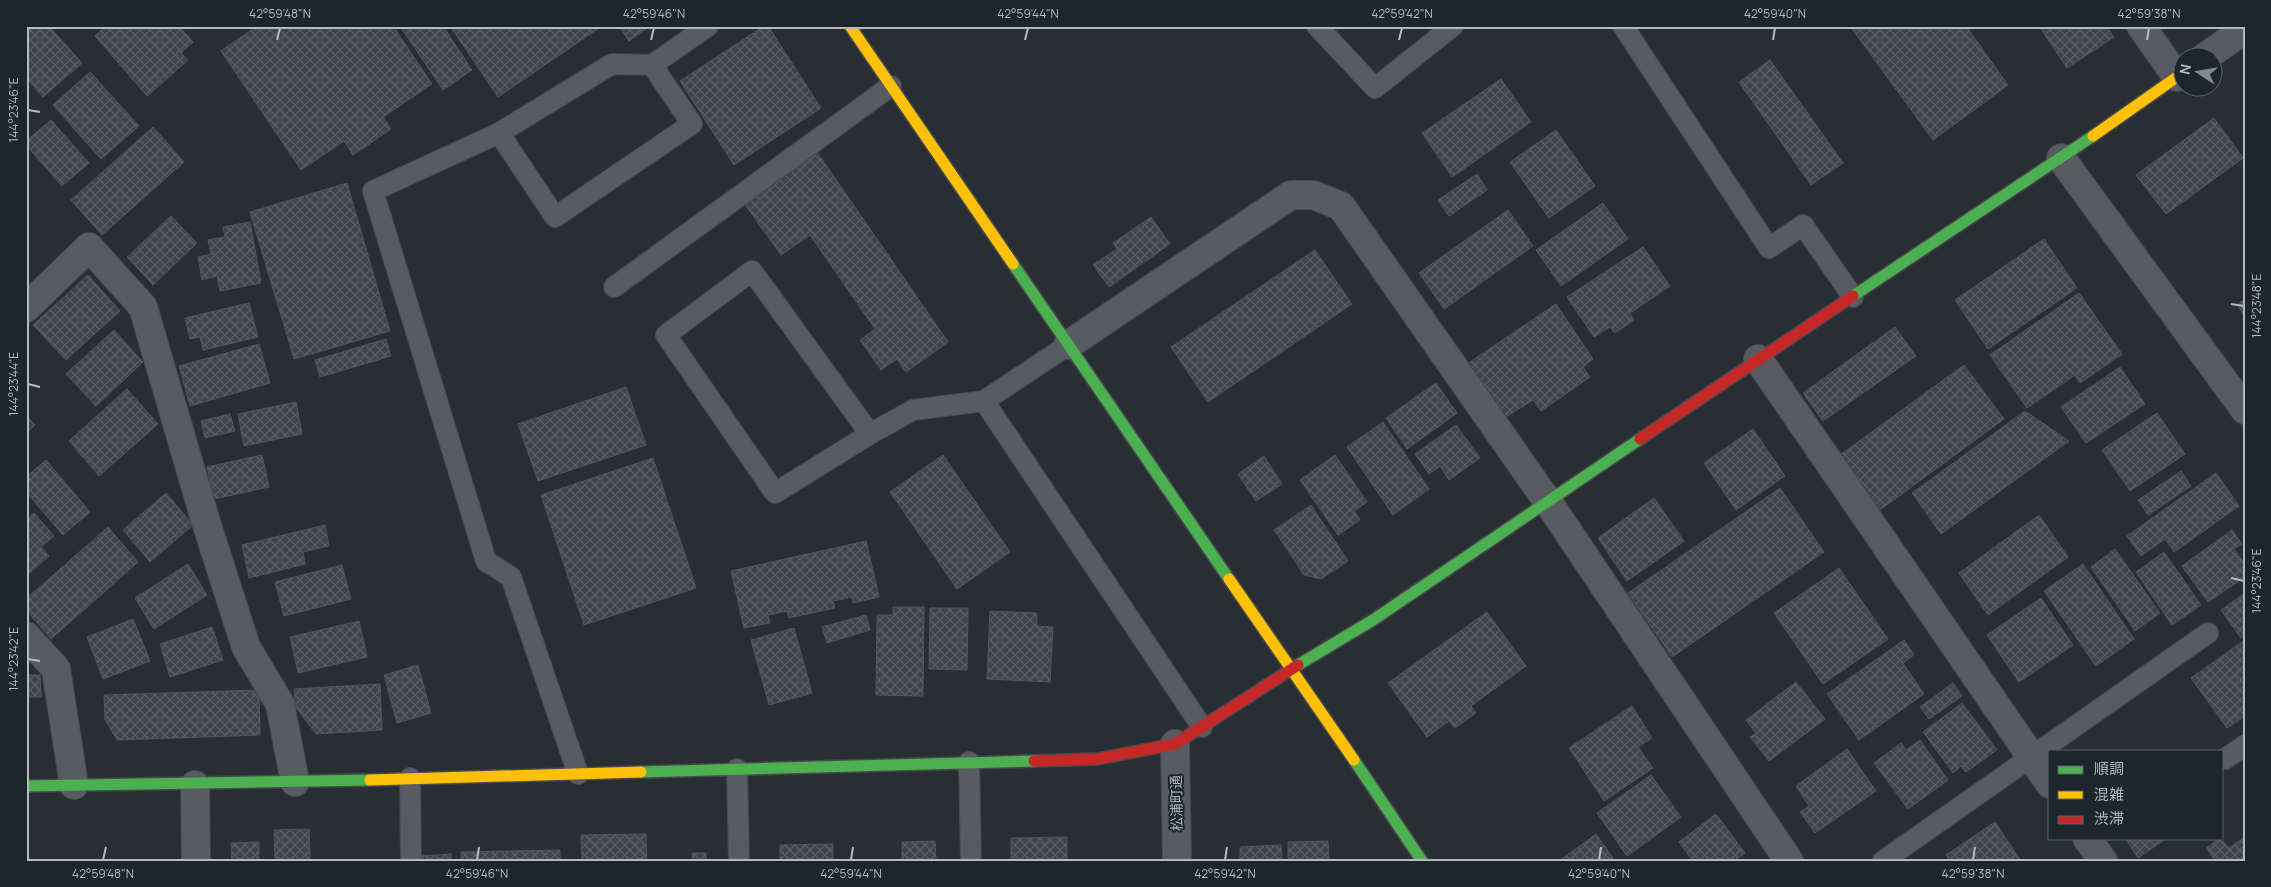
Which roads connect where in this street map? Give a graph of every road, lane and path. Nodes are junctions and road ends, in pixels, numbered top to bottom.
1 (708, 26) edge
2 (850, 26) edge
3 (1317, 26) edge
4 (1453, 26) edge
5 (1623, 26) edge
6 (2141, 26) edge
7 (2245, 29) edge
8 (2218, 48) edge
9 (652, 66) junction
10 (2174, 67) edge
11 (2174, 78) edge
12 (891, 86) junction
13 (499, 133) junction
14 (2061, 158) junction
15 (614, 287) dead end
16 (1852, 296) junction
17 (26, 308) edge
18 (1068, 345) junction
19 (1758, 359) junction
20 (984, 400) junction
21 (2245, 410) edge
22 (870, 434) junction
23 (1548, 502) junction
24 (2208, 634) dead end
25 (26, 636) edge
26 (1292, 668) junction
27 (1202, 727) junction
28 (1175, 744) junction
29 (2245, 745) edge
30 (2032, 758) junction
31 (2225, 760) dead end
32 (969, 762) junction
33 (737, 769) junction
34 (578, 774) junction
35 (410, 778) junction
36 (2048, 781) edge
37 (295, 782) junction
38 (195, 784) junction
39 (74, 785) junction
40 (26, 786) edge
41 (2088, 840) edge
42 (196, 861) edge
43 (411, 861) edge
44 (739, 861) edge
45 (971, 861) edge
46 (1177, 861) edge
47 (1422, 861) edge
48 (1789, 861) edge
49 (1884, 861) edge
50 (2103, 861) edge

1 - 9 lane
2 - 12 street
3 - 4 lane
5 - 16 lane
6 - 10 street
7 - 8 street
9 - 13 lane
9 - 13 lane
11 - 14 street
12 - 15 lane
12 - 18 street
13 - 34 lane
14 - 16 street
14 - 21 street
16 - 19 street
17 - 37 street
18 - 20 lane
18 - 23 street
18 - 26 street
19 - 23 street
19 - 30 street
20 - 22 lane
20 - 27 lane
22 - 22 lane
23 - 26 street
23 - 48 street
24 - 30 lane
25 - 39 street
26 - 27 street
26 - 47 street
27 - 28 street
28 - 32 street
28 - 46 street, 松浦町通
29 - 31 lane
30 - 36 street
30 - 49 lane
32 - 33 street
32 - 45 lane
33 - 34 street
33 - 44 lane
34 - 35 street
35 - 37 street
35 - 43 lane
37 - 38 street
38 - 39 street
38 - 42 street
39 - 40 street
41 - 50 street

